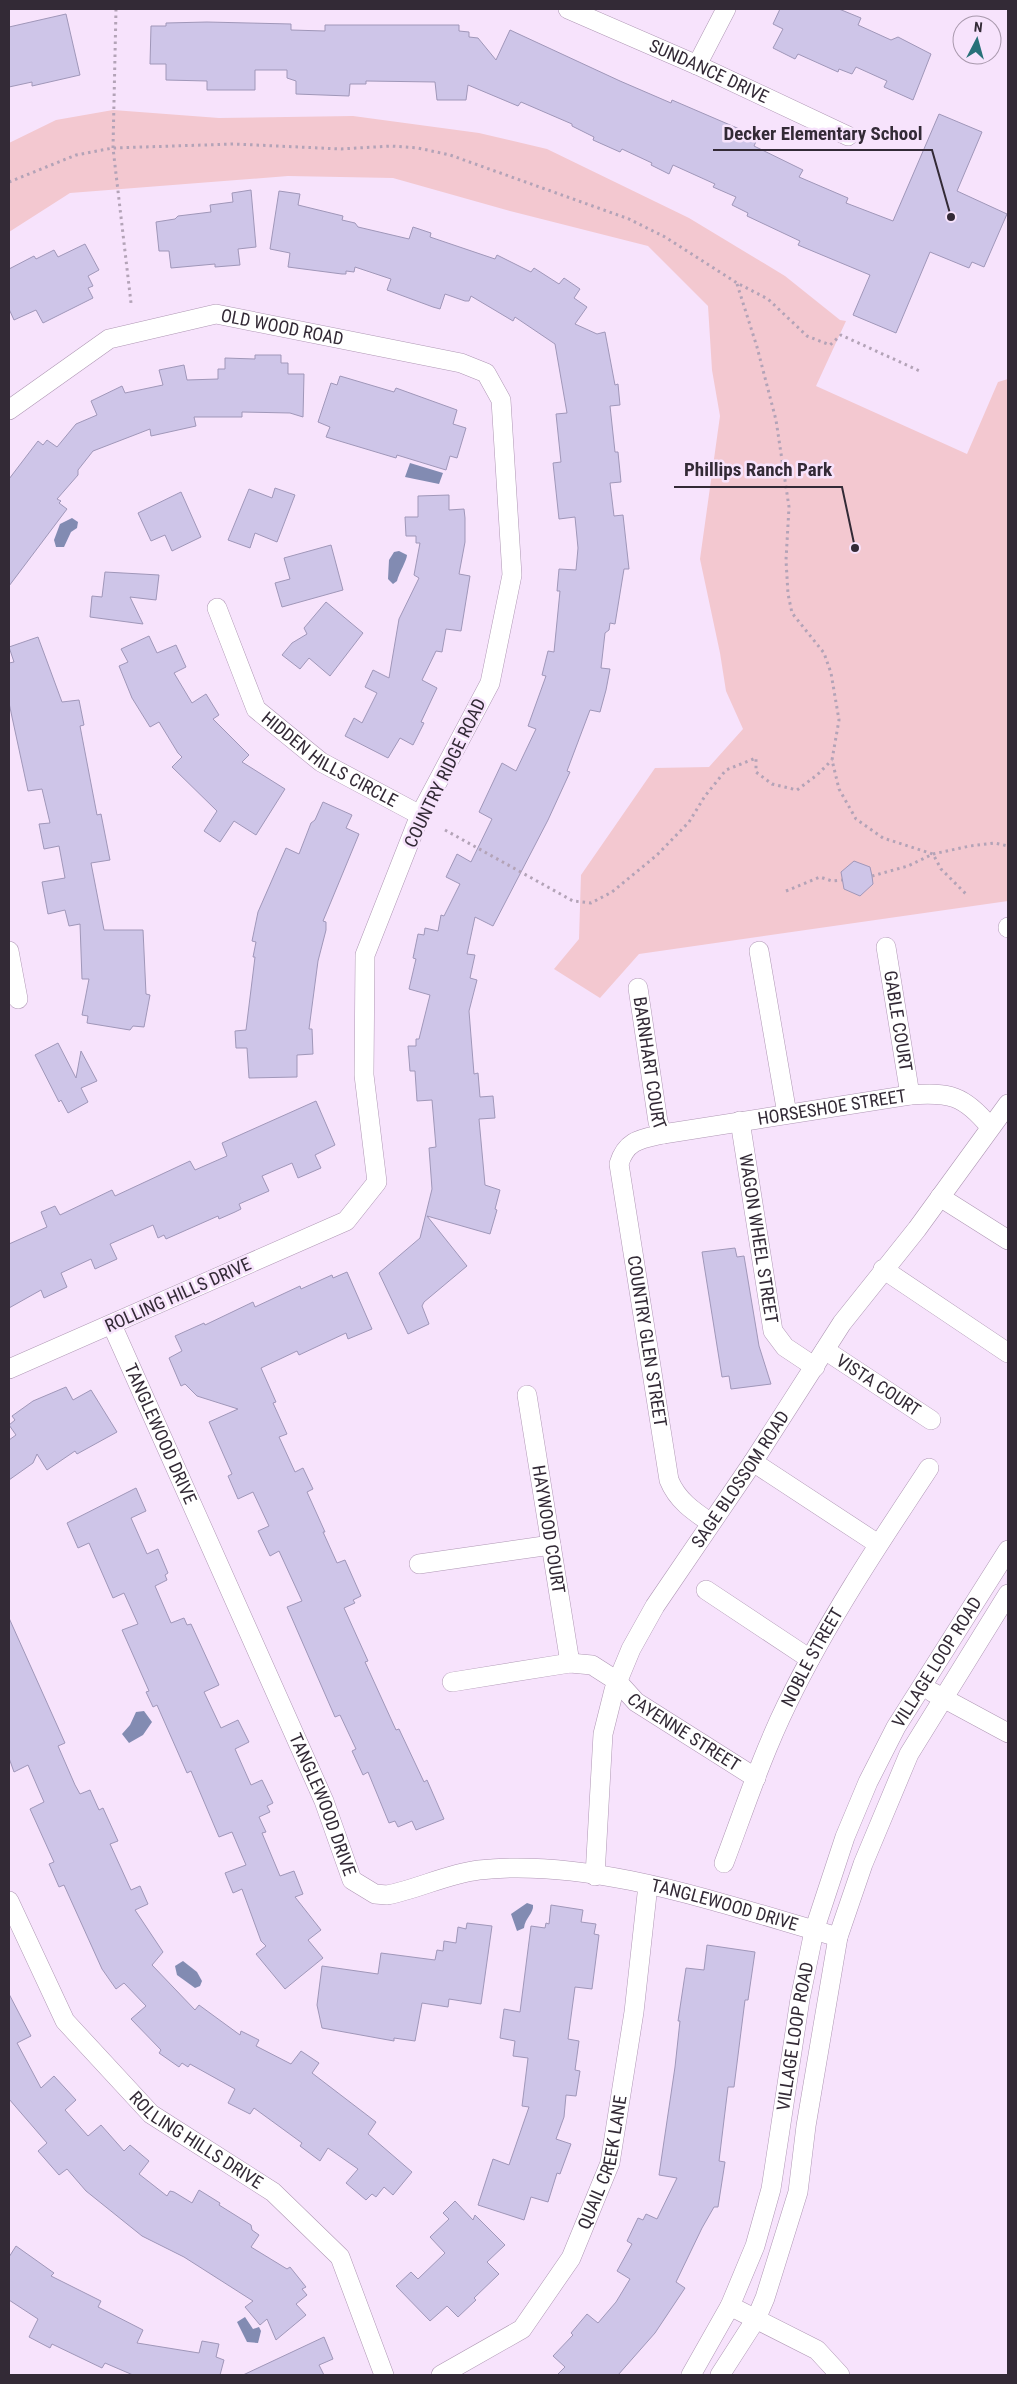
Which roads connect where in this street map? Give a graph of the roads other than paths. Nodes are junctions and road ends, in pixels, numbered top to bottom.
1 (568, 9) edge
2 (726, 9) edge
3 (697, 65) junction
4 (848, 136) dead end
5 (501, 400) joint
6 (9, 410) edge
7 (218, 608) dead end
8 (420, 815) junction
9 (886, 948) dead end
10 (9, 951) edge
11 (759, 951) dead end
12 (638, 988) dead end
13 (18, 999) dead end
14 (910, 1095) junction
15 (1008, 1104) edge
16 (787, 1114) junction
17 (740, 1121) junction
18 (990, 1127) junction
19 (663, 1134) junction
20 (630, 1144) joint
21 (940, 1197) junction
22 (346, 1221) joint
23 (1008, 1240) edge
24 (884, 1268) junction
25 (112, 1325) junction
26 (825, 1350) junction
27 (1008, 1353) edge
28 (815, 1366) junction
29 (9, 1369) edge
30 (527, 1395) dead end
31 (931, 1420) dead end
32 (753, 1462) junction
33 (929, 1468) dead end
34 (711, 1523) junction
35 (878, 1544) junction
36 (551, 1545) junction
37 (1008, 1550) edge
38 (419, 1564) dead end
39 (706, 1590) dead end
40 (1008, 1594) edge
41 (810, 1659) junction
42 (570, 1663) junction
43 (617, 1681) junction
44 (452, 1682) dead end
45 (921, 1686) junction
46 (942, 1697) junction
47 (1008, 1733) edge
48 (756, 1778) junction
49 (724, 1863) dead end
50 (595, 1876) junction
51 (648, 1885) junction
52 (9, 1901) edge
53 (814, 1931) junction
54 (838, 1937) junction
55 (730, 2306) junction
56 (756, 2318) junction
57 (384, 2375) edge
58 (441, 2375) edge
59 (691, 2375) edge
60 (720, 2375) edge
61 (840, 2375) edge

1 - 3 street, SUNDANCE DRIVE
2 - 3 street
3 - 4 street, SUNDANCE DRIVE
5 - 6 street, OLD WOOD ROAD
5 - 8 street, COUNTRY RIDGE ROAD
7 - 8 street, HIDDEN HILLS CIRCLE
8 - 22 street, COUNTRY RIDGE ROAD
9 - 14 street, GABLE COURT
10 - 13 street
11 - 16 street
12 - 19 street, BARNHART COURT
14 - 16 street, HORSESHOE STREET
14 - 18 street, HORSESHOE STREET
15 - 18 street, SAGE BLOSSOM ROAD
16 - 17 street, HORSESHOE STREET
17 - 19 street, HORSESHOE STREET
17 - 28 street, WAGON WHEEL STREET
18 - 21 street, SAGE BLOSSOM ROAD
19 - 20 street, BARNHART COURT
20 - 34 street, COUNTRY GLEN STREET
21 - 23 street
21 - 24 street, SAGE BLOSSOM ROAD
22 - 25 street, ROLLING HILLS DRIVE
24 - 26 street, SAGE BLOSSOM ROAD
24 - 27 street
25 - 29 street, ROLLING HILLS DRIVE
25 - 50 street, TANGLEWOOD DRIVE
26 - 28 street, SAGE BLOSSOM ROAD
26 - 31 street, VISTA COURT
28 - 32 street, SAGE BLOSSOM ROAD
30 - 36 street, HAYWOOD COURT
32 - 34 street, SAGE BLOSSOM ROAD
32 - 35 street
33 - 35 street, NOBLE STREET
34 - 43 street, SAGE BLOSSOM ROAD
35 - 41 street, NOBLE STREET
36 - 38 street
36 - 42 street, HAYWOOD COURT
37 - 45 street, VILLAGE LOOP ROAD
39 - 41 street
40 - 46 street, VILLAGE LOOP ROAD
41 - 48 street, NOBLE STREET
42 - 43 street, CAYENNE STREET
42 - 44 street, CAYENNE STREET
43 - 48 street, CAYENNE STREET
43 - 50 street, SAGE BLOSSOM ROAD
45 - 46 street
45 - 53 street, VILLAGE LOOP ROAD
46 - 47 street
46 - 54 street, VILLAGE LOOP ROAD
48 - 49 street, NOBLE STREET
50 - 51 street, TANGLEWOOD DRIVE
51 - 53 street, TANGLEWOOD DRIVE
51 - 58 street, QUAIL CREEK LANE
52 - 57 street, ROLLING HILLS DRIVE
53 - 54 street, TANGLEWOOD DRIVE
53 - 55 street, VILLAGE LOOP ROAD
54 - 56 street, VILLAGE LOOP ROAD
55 - 56 street
55 - 59 street, VILLAGE LOOP ROAD
56 - 60 street, VILLAGE LOOP ROAD
56 - 61 street

